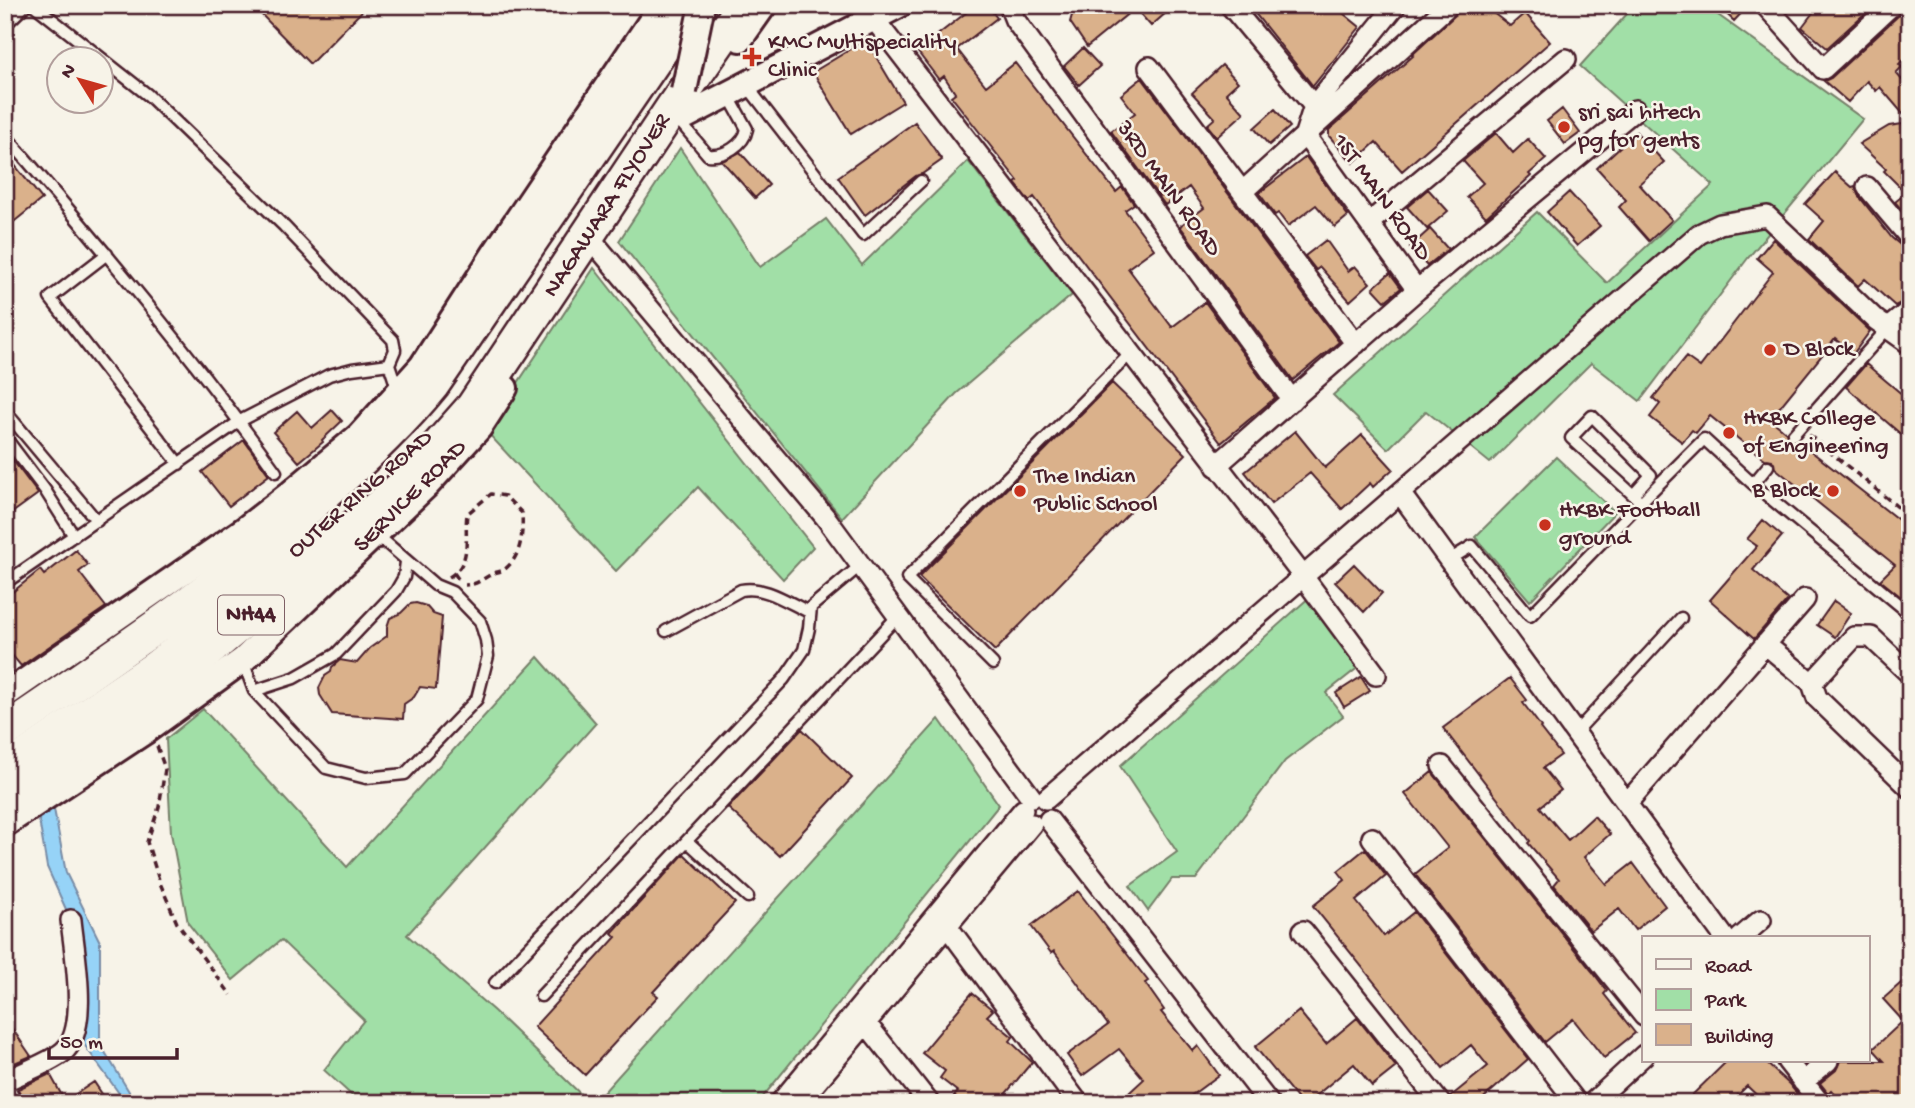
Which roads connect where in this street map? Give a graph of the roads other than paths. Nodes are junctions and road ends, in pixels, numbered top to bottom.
1 (26, 5) edge
2 (34, 5) edge
3 (662, 5) edge
4 (692, 5) edge
5 (702, 5) edge
6 (728, 5) edge
7 (744, 5) edge
8 (764, 5) edge
9 (899, 5) edge
10 (1009, 5) edge
11 (1230, 5) edge
12 (1396, 5) edge
13 (1449, 5) edge
14 (1765, 5) edge
15 (1892, 5) edge
16 (874, 19) junction
17 (5, 25) edge
18 (1566, 59) dead end
19 (1149, 68) dead end
20 (737, 90) junction
21 (1314, 106) junction
22 (683, 110) junction
23 (1635, 110) dead end
24 (5, 135) edge
25 (1305, 135) junction
26 (921, 181) dead end
27 (1867, 187) dead end
28 (1242, 192) junction
29 (1370, 222) junction
30 (1910, 237) edge
31 (596, 245) junction
32 (107, 254) junction
33 (1418, 290) junction
34 (1910, 310) edge
35 (1888, 328) junction
36 (1356, 344) junction
37 (1910, 344) edge
38 (1130, 354) junction
39 (389, 363) junction
40 (1292, 400) junction
41 (5, 411) edge
42 (400, 412) junction
43 (240, 421) junction
44 (1793, 435) dead end
45 (5, 437) edge
46 (179, 464) junction
47 (1216, 466) junction
48 (1768, 466) dead end
49 (276, 472) dead end
50 (1753, 484) junction
51 (1400, 493) junction
52 (1637, 499) junction
53 (97, 520) junction
54 (375, 534) junction
55 (74, 536) junction
56 (1449, 560) junction
57 (406, 562) junction
58 (861, 565) junction
59 (1302, 575) junction
60 (5, 583) edge
61 (222, 596) junction
62 (1805, 599) dead end
63 (809, 612) junction
64 (1910, 614) edge
65 (899, 615) junction
66 (1681, 618) dead end
67 (666, 631) dead end
68 (1765, 644) junction
69 (243, 660) junction
70 (993, 664) dead end
71 (1910, 674) edge
72 (1376, 675) dead end
73 (1812, 683) junction
74 (254, 691) junction
75 (5, 695) edge
76 (5, 731) edge
77 (1575, 733) junction
78 (5, 765) edge
79 (1442, 766) dead end
80 (1910, 788) edge
81 (5, 794) edge
82 (1627, 803) junction
83 (1036, 810) junction
84 (5, 824) edge
85 (1371, 838) dead end
86 (687, 841) junction
87 (748, 897) dead end
88 (942, 919) junction
89 (71, 920) dead end
90 (1762, 920) dead end
91 (1303, 931) dead end
92 (1725, 936) edge
93 (1742, 936) edge
94 (495, 983) dead end
95 (541, 996) dead end
96 (1642, 1014) edge
97 (861, 1016) junction
98 (1642, 1057) edge
99 (1788, 1062) edge
100 (1827, 1062) edge
101 (5, 1082) edge
102 (1803, 1082) junction
103 (5, 1091) edge
104 (12, 1103) edge
105 (780, 1103) edge
106 (799, 1103) edge
107 (929, 1103) edge
108 (1078, 1103) edge
109 (1269, 1103) edge
110 (1440, 1103) edge
111 (1577, 1103) edge
112 (1592, 1103) edge
113 (1820, 1103) edge

1 - 17 lane
2 - 39 lane
3 - 42 street
4 - 42 highway, OUTER RING ROAD / NH44
5 - 22 street, bridge
6 - 61 street, OUTER RING ROAD / NH44
7 - 22 highway, NAGAWARA FLYOVER / NH44
8 - 22 street, SERVICE ROAD
9 - 16 street
10 - 40 street, 3RD MAIN ROAD
11 - 21 street
12 - 21 street
13 - 25 street
14 - 15 street
16 - 20 street
16 - 38 street
18 - 29 street
19 - 28 street
20 - 22 street
20 - 22 lane
20 - 26 lane
21 - 25 street
22 - 31 street, SERVICE ROAD
22 - 81 highway, NAGAWARA FLYOVER / NH44
23 - 33 street
24 - 32 lane
25 - 28 street
25 - 29 street, 1ST MAIN ROAD
27 - 30 street
28 - 36 street
29 - 33 street, 1ST MAIN ROAD
31 - 54 street, SERVICE ROAD
31 - 58 street
32 - 43 lane
32 - 46 lane
33 - 36 street
34 - 35 street
35 - 37 street
35 - 44 lane
35 - 51 street
36 - 40 street
38 - 47 street
38 - 70 lane
39 - 42 lane
39 - 43 lane
40 - 47 street
41 - 53 lane
42 - 61 highway, NH44
42 - 75 street
43 - 46 lane
43 - 49 lane
45 - 55 lane
46 - 53 lane
47 - 59 street
48 - 50 lane
50 - 52 lane
50 - 64 lane
51 - 56 street
51 - 59 street
52 - 52 lane
52 - 56 lane
53 - 55 lane
54 - 57 lane
54 - 69 street, SERVICE ROAD
55 - 60 lane
56 - 77 street
57 - 74 lane
57 - 74 lane
58 - 63 lane
58 - 65 street
59 - 72 street
59 - 83 street
61 - 76 highway, NH44
61 - 78 street, OUTER RING ROAD
62 - 68 street
63 - 67 lane
63 - 94 lane
65 - 83 street
65 - 86 lane
66 - 77 lane
68 - 73 street
68 - 82 street
69 - 74 lane
69 - 84 street, SERVICE ROAD
71 - 73 street
73 - 80 street
77 - 82 street
79 - 96 street
82 - 92 street
83 - 88 street
83 - 109 street
85 - 111 street
86 - 87 lane
86 - 95 lane
88 - 97 street
88 - 108 street
89 - 101 street
90 - 93 street
91 - 110 street
97 - 105 street
97 - 106 street
97 - 107 street
98 - 112 street
99 - 102 street
100 - 102 street
102 - 113 street
103 - 104 street

